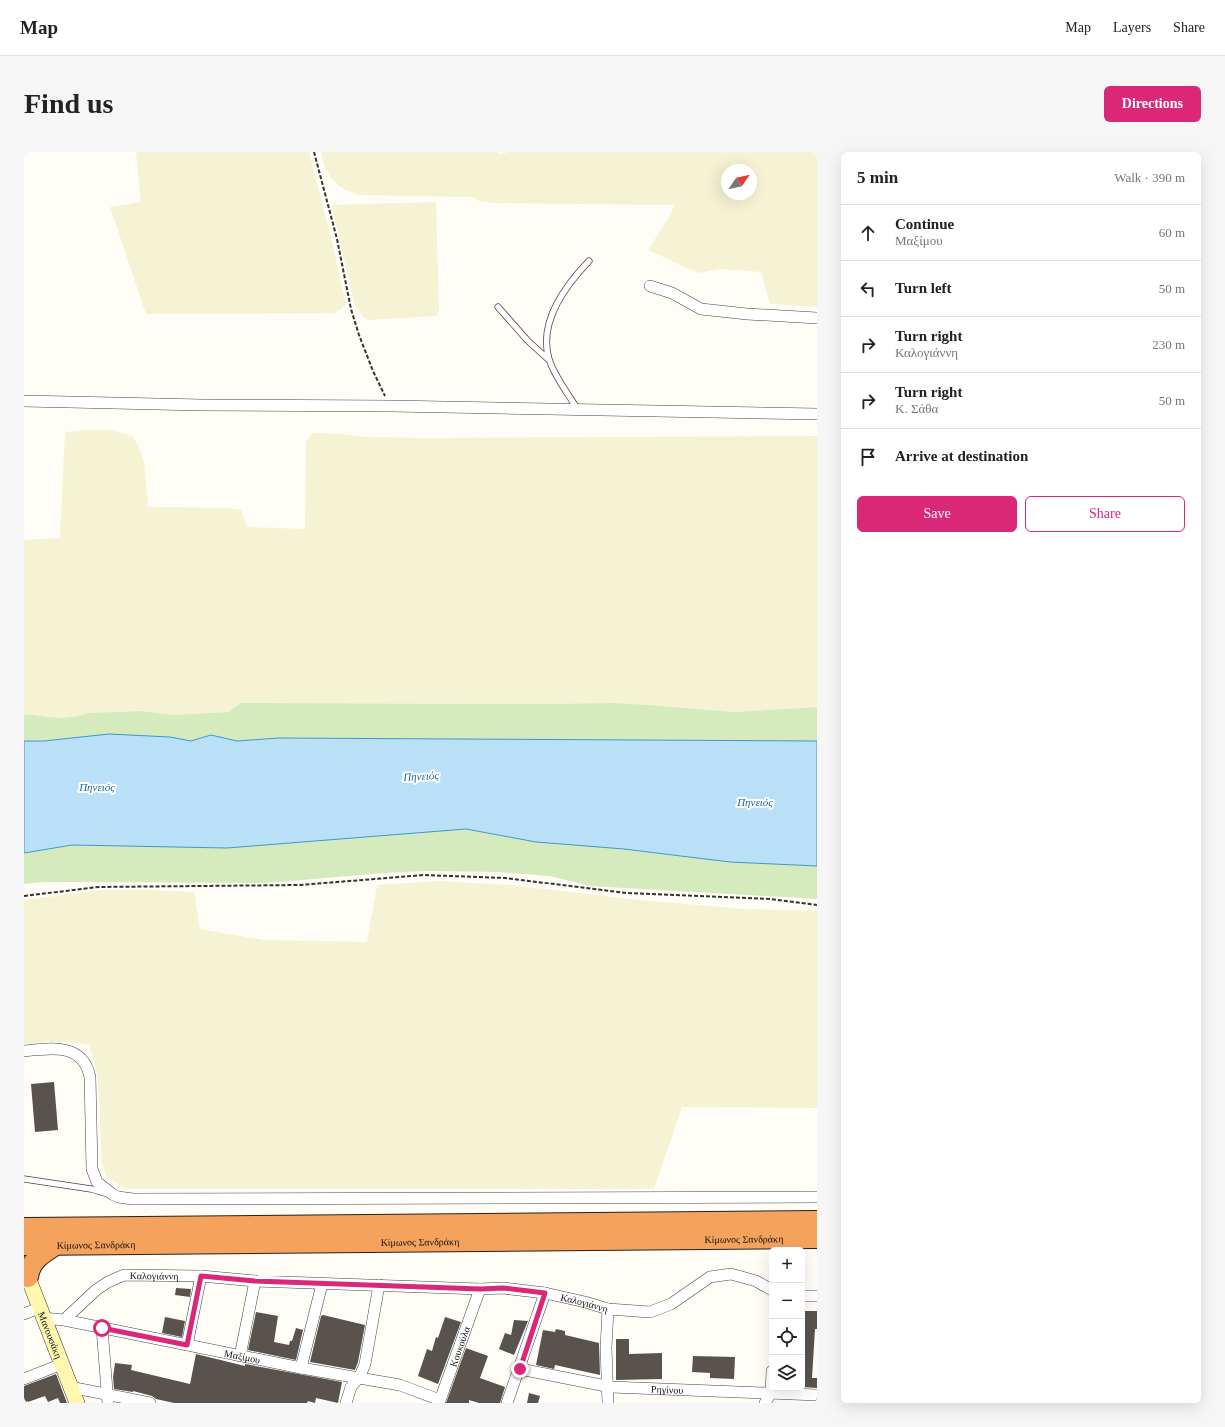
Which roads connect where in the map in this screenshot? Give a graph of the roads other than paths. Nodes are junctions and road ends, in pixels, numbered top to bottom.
1 (589, 261) dead end
2 (650, 286) dead end
3 (498, 307) dead end
4 (817, 318) edge
5 (549, 360) junction
6 (24, 401) edge
7 (578, 410) junction
8 (817, 414) edge
9 (24, 1051) edge
10 (24, 1179) edge
11 (112, 1194) junction
12 (817, 1197) edge
13 (817, 1221) edge
14 (24, 1228) edge
15 (817, 1238) edge
16 (57, 1244) junction
17 (24, 1245) edge
18 (26, 1272) edge
19 (201, 1276) junction
20 (255, 1281) junction
21 (322, 1284) junction
22 (379, 1285) junction
23 (769, 1288) edge
24 (480, 1289) junction
25 (545, 1293) junction
26 (805, 1296) edge
27 (817, 1296) edge
28 (608, 1309) junction
29 (41, 1313) junction
30 (24, 1314) edge
31 (64, 1320) junction
32 (102, 1328) junction
33 (187, 1345) junction
34 (240, 1356) junction
35 (62, 1364) junction
36 (301, 1368) junction
37 (520, 1369) junction
38 (359, 1378) junction
39 (24, 1379) edge
40 (70, 1387) junction
41 (607, 1387) junction
42 (771, 1393) junction
43 (817, 1395) edge
44 (108, 1399) edge
45 (440, 1402) edge
46 (77, 1403) edge
47 (150, 1403) edge
48 (346, 1403) edge
49 (507, 1403) edge
50 (608, 1403) edge
51 (765, 1403) edge

1 - 5 lane
2 - 4 street
3 - 5 lane
5 - 7 lane
6 - 7 street
7 - 8 street
9 - 11 street
10 - 11 lane
11 - 12 street
13 - 14 highway, Κίμωνος Σανδράκη
15 - 16 highway, Κίμωνος Σανδράκη
16 - 17 highway, Κίμωνος Σανδράκη
16 - 18 highway
18 - 29 street, Μανουσάκη
19 - 20 street, Καλογιάννη
19 - 31 street, Καλογιάννη
19 - 33 street
20 - 21 street, Καλογιάννη
20 - 34 street
21 - 22 street, Καλογιάννη
21 - 36 street
22 - 24 street, Καλογιάννη
22 - 38 street
23 - 28 street, Καλογιάννη
24 - 25 street, Καλογιάννη
24 - 45 street, Κουκούλα
25 - 28 street, Καλογιάννη
25 - 37 street
26 - 27 street
28 - 41 street
29 - 30 street
29 - 31 street, Μαξίμου
29 - 35 street, Μανουσάκη
31 - 32 street, Μαξίμου
32 - 33 street, Μαξίμου
32 - 44 street
33 - 34 street, Μαξίμου
34 - 36 street, Μαξίμου
35 - 39 street
35 - 40 street, Μανουσάκη
36 - 38 street, Μαξίμου
37 - 41 street, Ρηγίνου
37 - 49 street
38 - 45 street, Μαξίμου
38 - 48 street
40 - 44 street
40 - 46 street, Μανουσάκη
41 - 42 street, Ρηγίνου
41 - 50 street
42 - 43 street, Ρηγίνου
42 - 51 street
44 - 47 street

